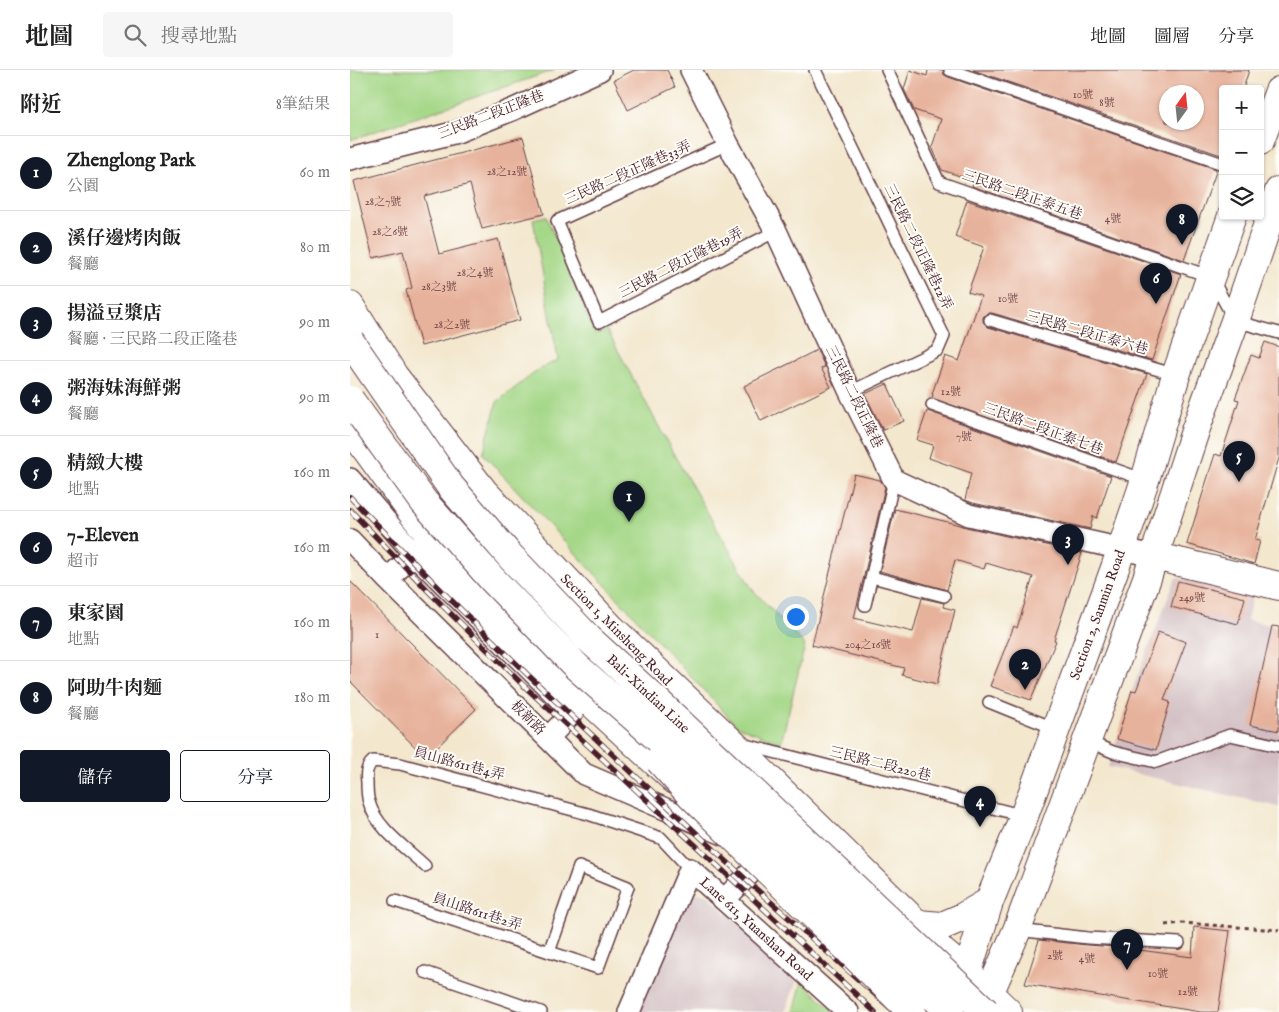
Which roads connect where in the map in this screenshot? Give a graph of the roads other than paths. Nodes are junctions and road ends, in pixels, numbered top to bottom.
1 (600, 70) edge
2 (691, 70) edge
3 (816, 70) edge
4 (887, 70) edge
5 (950, 70) edge
6 (1279, 92) edge
7 (1264, 131) edge
8 (728, 144) junction
9 (350, 159) edge
10 (1219, 163) edge
11 (1279, 191) edge
12 (1231, 220) edge
13 (776, 231) junction
14 (1211, 277) junction
15 (350, 306) edge
16 (990, 320) dead end
17 (1235, 321) junction
18 (599, 322) joint
19 (1279, 333) edge
20 (350, 341) edge
21 (1176, 375) junction
22 (850, 392) junction
23 (350, 400) edge
24 (932, 405) dead end
25 (350, 427) edge
26 (350, 479) edge
27 (894, 480) junction
28 (1145, 480) junction
29 (484, 492) junction
30 (350, 540) edge
31 (424, 547) junction
32 (1122, 549) junction
33 (1154, 556) junction
34 (872, 577) junction
35 (387, 580) junction
36 (1279, 586) edge
37 (944, 596) dead end
38 (865, 605) dead end
39 (577, 667) junction
40 (989, 702) dead end
41 (1056, 729) junction
42 (548, 738) junction
43 (730, 740) junction
44 (1087, 741) junction
45 (1279, 746) edge
46 (1024, 816) junction
47 (742, 842) junction
48 (762, 861) junction
49 (425, 866) dead end
50 (690, 869) junction
51 (724, 900) junction
52 (395, 901) dead end
53 (988, 902) junction
54 (917, 924) junction
55 (1017, 930) junction
56 (1179, 943) dead end
57 (549, 952) junction
58 (425, 972) dead end
59 (967, 973) junction
60 (991, 1008) edge
61 (541, 1012) edge
62 (629, 1012) edge
63 (848, 1012) edge
64 (912, 1012) edge
65 (918, 1012) edge
66 (950, 1012) edge
67 (962, 1012) edge

1 - 9 street, 三民路二段正隆巷
2 - 8 street, 三民路二段正隆巷
3 - 22 lane, 三民路二段正隆巷12弄
4 - 14 lane, 三民路二段正泰五巷
5 - 10 lane
6 - 7 main road
8 - 13 street, 三民路二段正隆巷
8 - 18 lane, 三民路二段正隆巷33弄
11 - 17 main road
12 - 14 main road, Section 2, Sanmin Road
13 - 18 lane, 三民路二段正隆巷19弄
13 - 22 street, 三民路二段正隆巷
14 - 17 lane
14 - 21 main road, Section 2, Sanmin Road
15 - 29 main road, Section 1, Minsheng Road
16 - 21 lane, 三民路二段正泰六巷
17 - 19 lane
17 - 33 main road
20 - 60 main road, Bali-Xindian Line, bridge
21 - 28 main road, Section 2, Sanmin Road
22 - 27 street, 三民路二段正隆巷
23 - 39 main road, Bali-Xindian Line, bridge
24 - 28 lane, 三民路二段正泰七巷
25 - 31 main road
26 - 31 street
27 - 32 street
27 - 34 lane
28 - 32 main road, Section 2, Sanmin Road
29 - 31 street
29 - 43 main road, Section 1, Minsheng Road
30 - 35 street, 板新路
31 - 35 street
31 - 42 street
31 - 47 main road
32 - 33 street
32 - 41 main road, Section 2, Sanmin Road
33 - 36 main road
33 - 44 main road
34 - 37 lane
34 - 38 lane
35 - 42 street, 板新路
39 - 64 main road, bridge
39 - 66 main road, Bali-Xindian Line, bridge
40 - 41 lane
41 - 46 main road, Section 2, Sanmin Road
42 - 47 street, 板新路
43 - 46 lane, 三民路二段220巷
43 - 54 main road, Section 1, Minsheng Road
44 - 45 lane
44 - 55 main road
46 - 53 main road, Section 2, Sanmin Road
47 - 48 main road
48 - 51 street
48 - 65 main road
49 - 50 lane, 員山路611巷4弄
50 - 51 street, Lane 611, Yuanshan Road
50 - 62 street, Lane 611, Yuanshan Road
51 - 63 street, Lane 611, Yuanshan Road
52 - 57 lane, 員山路611巷2弄
53 - 54 main road
53 - 59 main road, Section 2, Sanmin Road
54 - 59 main road, Section 1, Minsheng Road
55 - 56 lane
55 - 60 main road
57 - 57 lane, 員山路611巷2弄
58 - 61 lane
59 - 60 main road, Section 1, Minsheng Road
59 - 67 main road, Section 2, Sanmin Road

